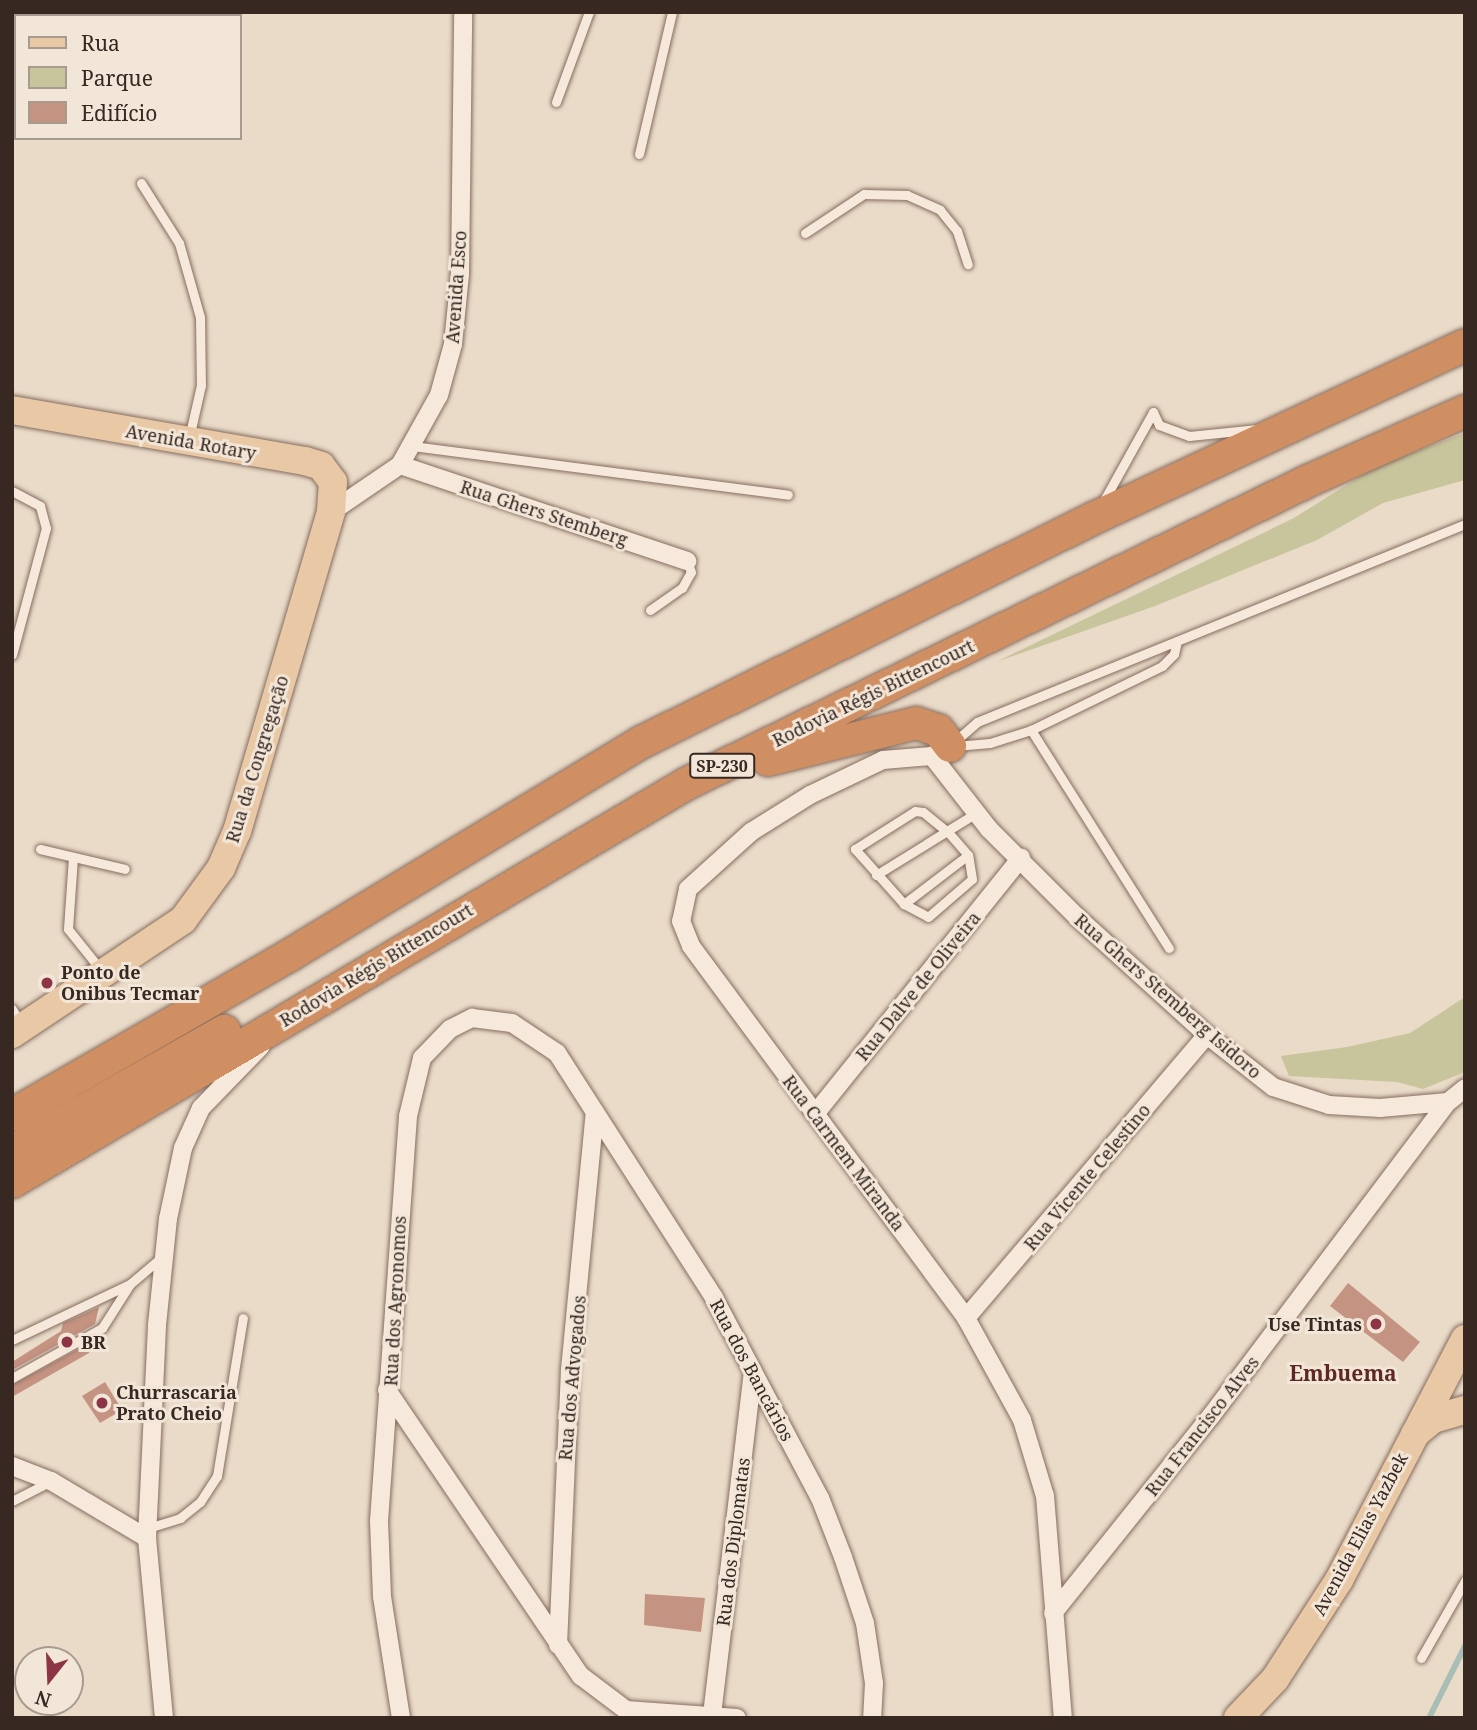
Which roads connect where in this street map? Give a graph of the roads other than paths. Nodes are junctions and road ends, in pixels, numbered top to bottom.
1 (463, 12) edge
2 (589, 12) edge
3 (672, 12) edge
4 (556, 102) dead end
5 (639, 154) dead end
6 (141, 183) dead end
7 (805, 233) dead end
8 (968, 264) dead end
9 (1465, 345) edge
10 (12, 410) edge
11 (1465, 411) edge
12 (1288, 426) junction
13 (188, 443) junction
14 (413, 446) junction
15 (400, 465) junction
16 (12, 491) edge
17 (788, 495) dead end
18 (331, 512) junction
19 (1094, 518) junction
20 (1465, 524) edge
21 (687, 561) joint
22 (650, 610) dead end
23 (1177, 641) junction
24 (12, 655) edge
25 (1031, 730) junction
26 (941, 751) junction
27 (686, 784) junction
28 (976, 813) junction
29 (948, 832) junction
30 (40, 849) dead end
31 (968, 855) junction
32 (73, 857) junction
33 (1021, 858) junction
34 (125, 869) dead end
35 (876, 875) junction
36 (904, 904) junction
37 (476, 905) junction
38 (1169, 948) dead end
39 (104, 973) junction
40 (318, 999) junction
41 (16, 1023) edge
42 (1207, 1035) junction
43 (262, 1046) junction
44 (557, 1053) joint
45 (1465, 1088) edge
46 (1448, 1102) junction
47 (595, 1112) junction
48 (815, 1114) junction
49 (12, 1115) edge
50 (12, 1151) edge
51 (12, 1182) edge
52 (12, 1201) edge
53 (164, 1255) junction
54 (130, 1284) junction
55 (243, 1318) dead end
56 (966, 1318) junction
57 (1465, 1339) edge
58 (12, 1340) edge
59 (1465, 1349) edge
60 (1465, 1369) edge
61 (754, 1370) junction
62 (12, 1378) edge
63 (387, 1390) junction
64 (1465, 1410) edge
65 (1412, 1436) junction
66 (12, 1466) edge
67 (51, 1481) junction
68 (12, 1502) edge
69 (147, 1533) junction
70 (1465, 1581) edge
71 (1053, 1612) junction
72 (558, 1645) junction
73 (1421, 1658) dead end
74 (626, 1714) edge
75 (712, 1715) junction
76 (164, 1718) edge
77 (401, 1718) edge
78 (737, 1718) edge
79 (872, 1718) edge
80 (1063, 1718) edge
81 (1238, 1718) edge

1 - 14 street, Avenida Esco
2 - 4 lane
3 - 5 lane
6 - 13 lane
7 - 8 lane
9 - 12 highway
10 - 13 main road, Avenida Rotary
11 - 27 highway, Rodovia Régis Bittencourt / SP-230
12 - 19 highway
12 - 19 lane
13 - 18 main road, Avenida Rotary
14 - 15 street, Avenida Esco
14 - 17 lane
15 - 18 street, Avenida Esco
15 - 21 street, Rua Ghers Stemberg
16 - 24 lane
18 - 39 main road, Rua da Congregação
19 - 49 highway
20 - 23 lane
21 - 22 lane
23 - 25 lane
23 - 26 lane
25 - 26 lane
25 - 38 lane
26 - 27 highway
26 - 28 street, Rua Ghers Stemberg Isidoro
26 - 48 street, Rua Carmem Miranda
27 - 37 highway, Rodovia Régis Bittencourt / SP-230
28 - 29 lane
28 - 33 street, Rua Ghers Stemberg Isidoro
29 - 31 lane
29 - 35 lane
29 - 35 lane
30 - 32 lane
31 - 36 lane
31 - 36 lane
32 - 34 lane
32 - 39 lane
33 - 42 street, Rua Ghers Stemberg Isidoro
33 - 48 street, Rua Dalve de Oliveira
35 - 36 lane
37 - 40 highway, Rodovia Régis Bittencourt / SP-230
37 - 50 highway
39 - 41 main road, Rua da Congregação
40 - 43 highway
40 - 51 highway, Rodovia Régis Bittencourt / SP-230
42 - 46 street, Rua Ghers Stemberg Isidoro
42 - 56 street, Rua Vicente Celestino
43 - 52 highway
43 - 53 street
44 - 47 street, Rua dos Bancários
44 - 63 street, Rua dos Agronomos
45 - 46 street
46 - 71 street, Rua Francisco Alves
47 - 61 street, Rua dos Bancários
47 - 72 street, Rua dos Advogados
48 - 56 street, Rua Carmem Miranda
53 - 54 lane
53 - 69 street
54 - 58 lane
54 - 62 lane
55 - 69 lane
56 - 71 street, Rua Carmem Miranda
57 - 65 main road, Avenida Elias Yazbek
59 - 60 main road
61 - 75 street, Rua dos Diplomatas
61 - 79 street, Rua dos Bancários
63 - 72 street, Rua dos Agronomos
63 - 77 street
64 - 65 main road
65 - 81 main road, Avenida Elias Yazbek
66 - 67 street
67 - 68 lane
67 - 69 street
69 - 76 street
70 - 73 lane
71 - 80 street, Rua Carmem Miranda
72 - 74 street, Rua dos Agronomos
74 - 75 street
75 - 78 street

